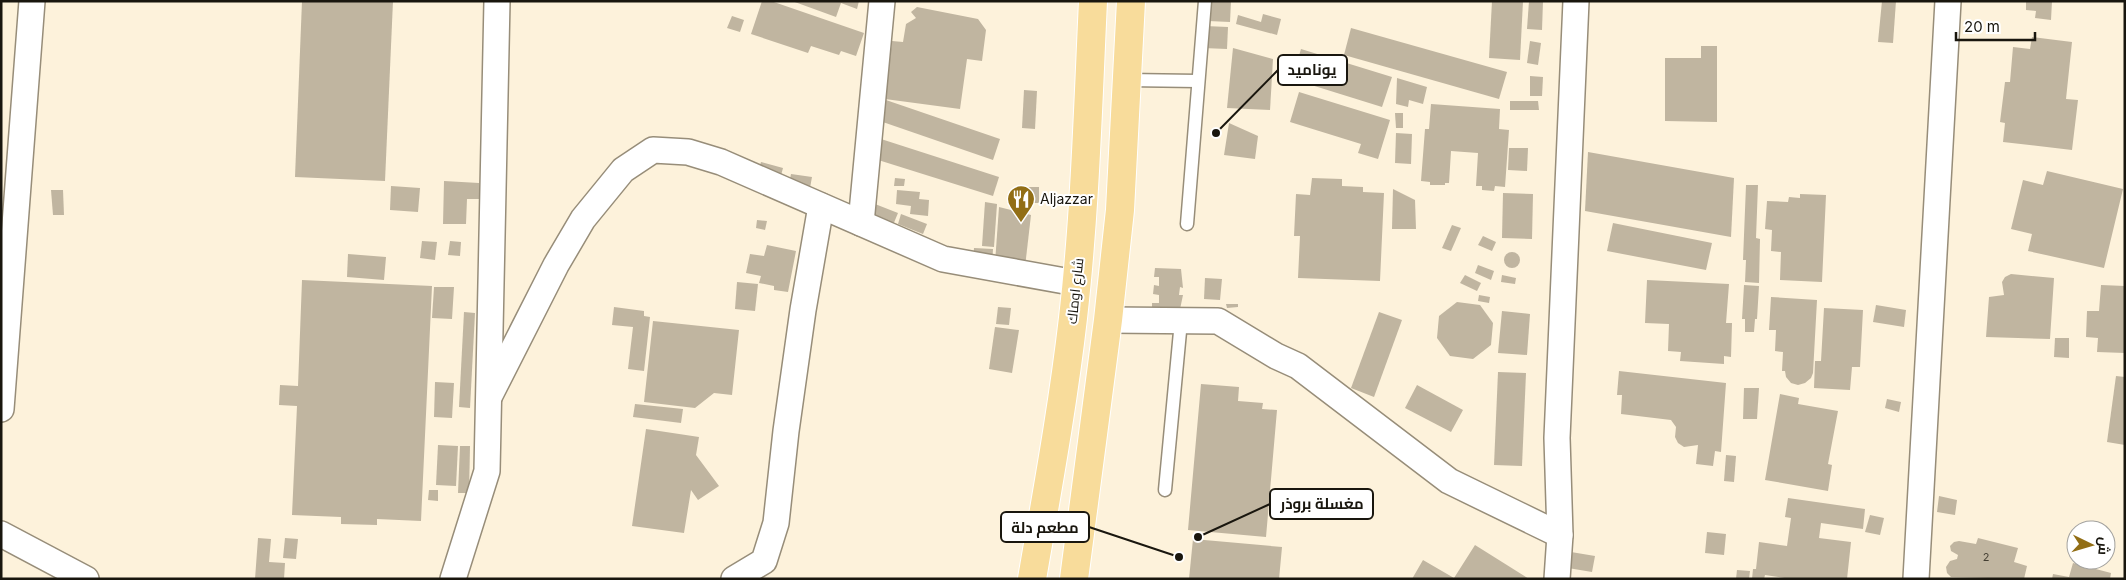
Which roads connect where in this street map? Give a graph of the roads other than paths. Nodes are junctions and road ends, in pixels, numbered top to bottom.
1 (32, 1) edge
2 (497, 1) edge
3 (882, 1) edge
4 (1093, 1) edge
5 (1131, 1) edge
6 (1205, 1) edge
7 (1576, 1) edge
8 (1948, 1) edge
9 (1127, 80) junction
10 (1198, 81) junction
11 (821, 206) junction
12 (861, 223) junction
13 (1187, 224) dead end
14 (1076, 283) junction
15 (1108, 320) junction
16 (1181, 321) junction
17 (490, 395) junction
18 (1, 409) edge
19 (1165, 490) dead end
20 (1, 534) edge
21 (1560, 535) junction
22 (86, 579) edge
23 (453, 579) edge
24 (734, 579) edge
25 (1032, 579) edge
26 (1074, 579) edge
27 (1557, 579) edge
28 (1916, 579) edge

1 - 18 street
2 - 17 street
3 - 12 street
4 - 14 main road, شارع اوماك
5 - 9 main road
6 - 10 lane
7 - 21 street
8 - 28 street
9 - 10 lane
9 - 15 main road
10 - 13 lane
11 - 12 street
11 - 17 street
11 - 24 street
12 - 14 street
14 - 25 main road, شارع اوماك
15 - 16 street
15 - 26 main road
16 - 19 lane
16 - 21 street
17 - 23 street
20 - 22 street
21 - 27 street

